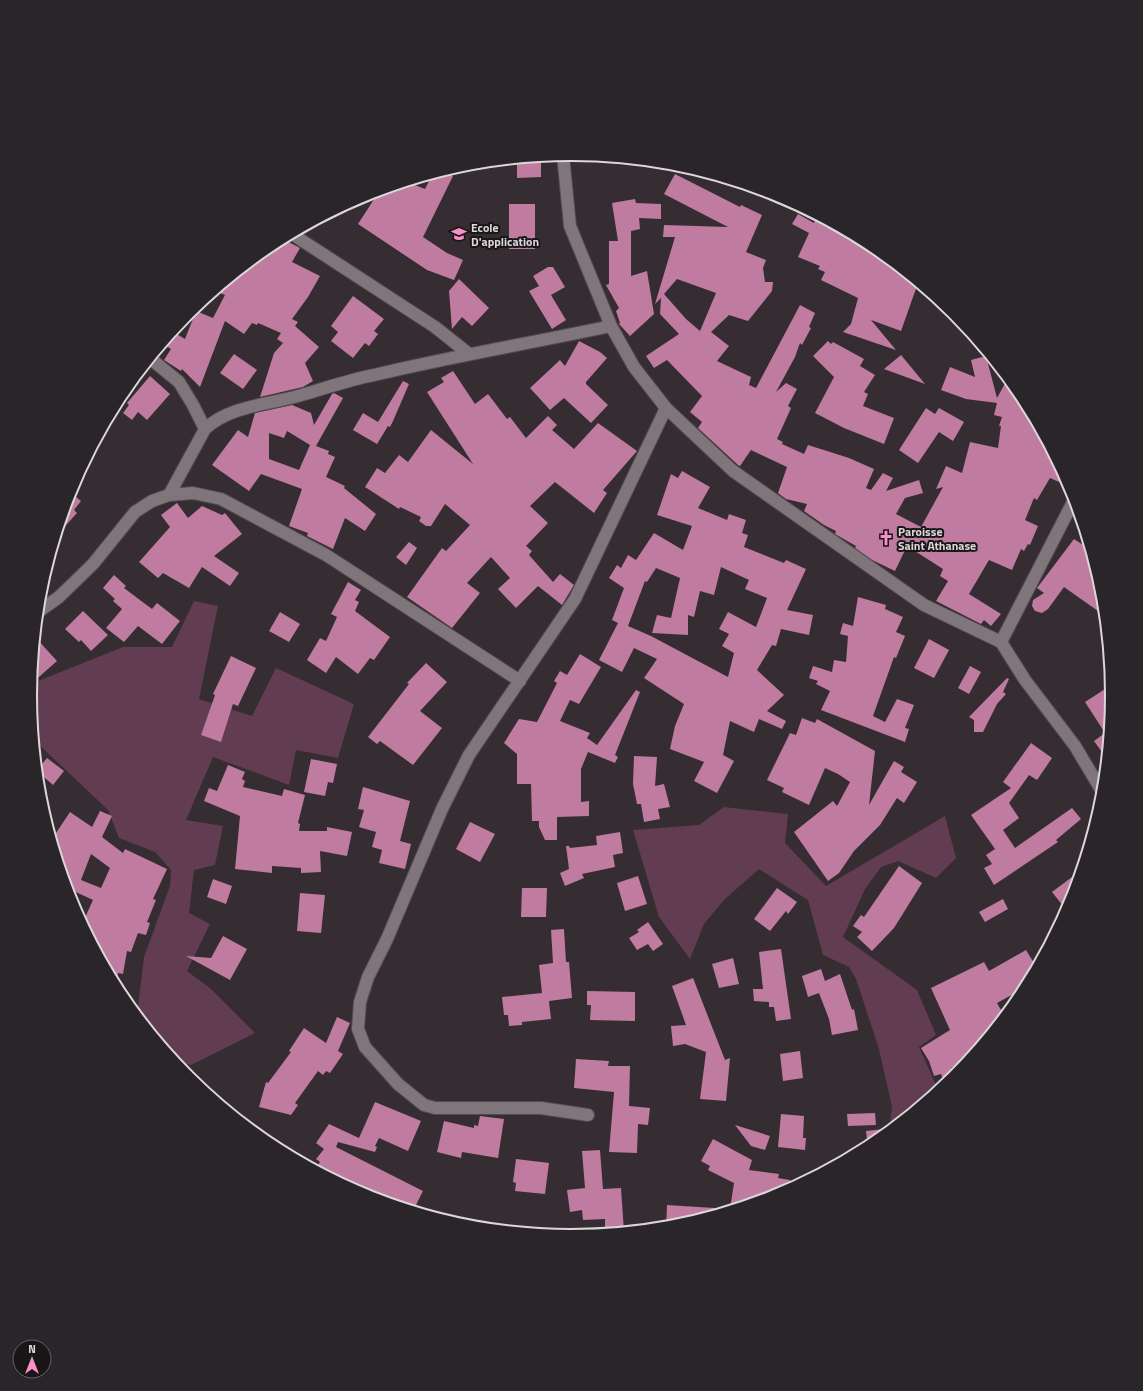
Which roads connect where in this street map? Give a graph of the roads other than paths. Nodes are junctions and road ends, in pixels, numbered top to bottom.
1 (564, 161) edge
2 (297, 237) edge
3 (611, 326) junction
4 (469, 354) junction
5 (154, 362) edge
6 (666, 408) junction
7 (205, 429) junction
8 (169, 495) junction
9 (1071, 506) edge
10 (45, 607) edge
11 (1000, 642) junction
12 (520, 681) junction
13 (1098, 785) edge
14 (588, 1115) dead end

1 - 3 street
2 - 4 street
3 - 4 street
3 - 6 street
4 - 7 street
5 - 7 street
6 - 11 street
6 - 12 street
7 - 8 street
8 - 10 street
8 - 12 street
9 - 11 street
11 - 13 street
12 - 14 street

